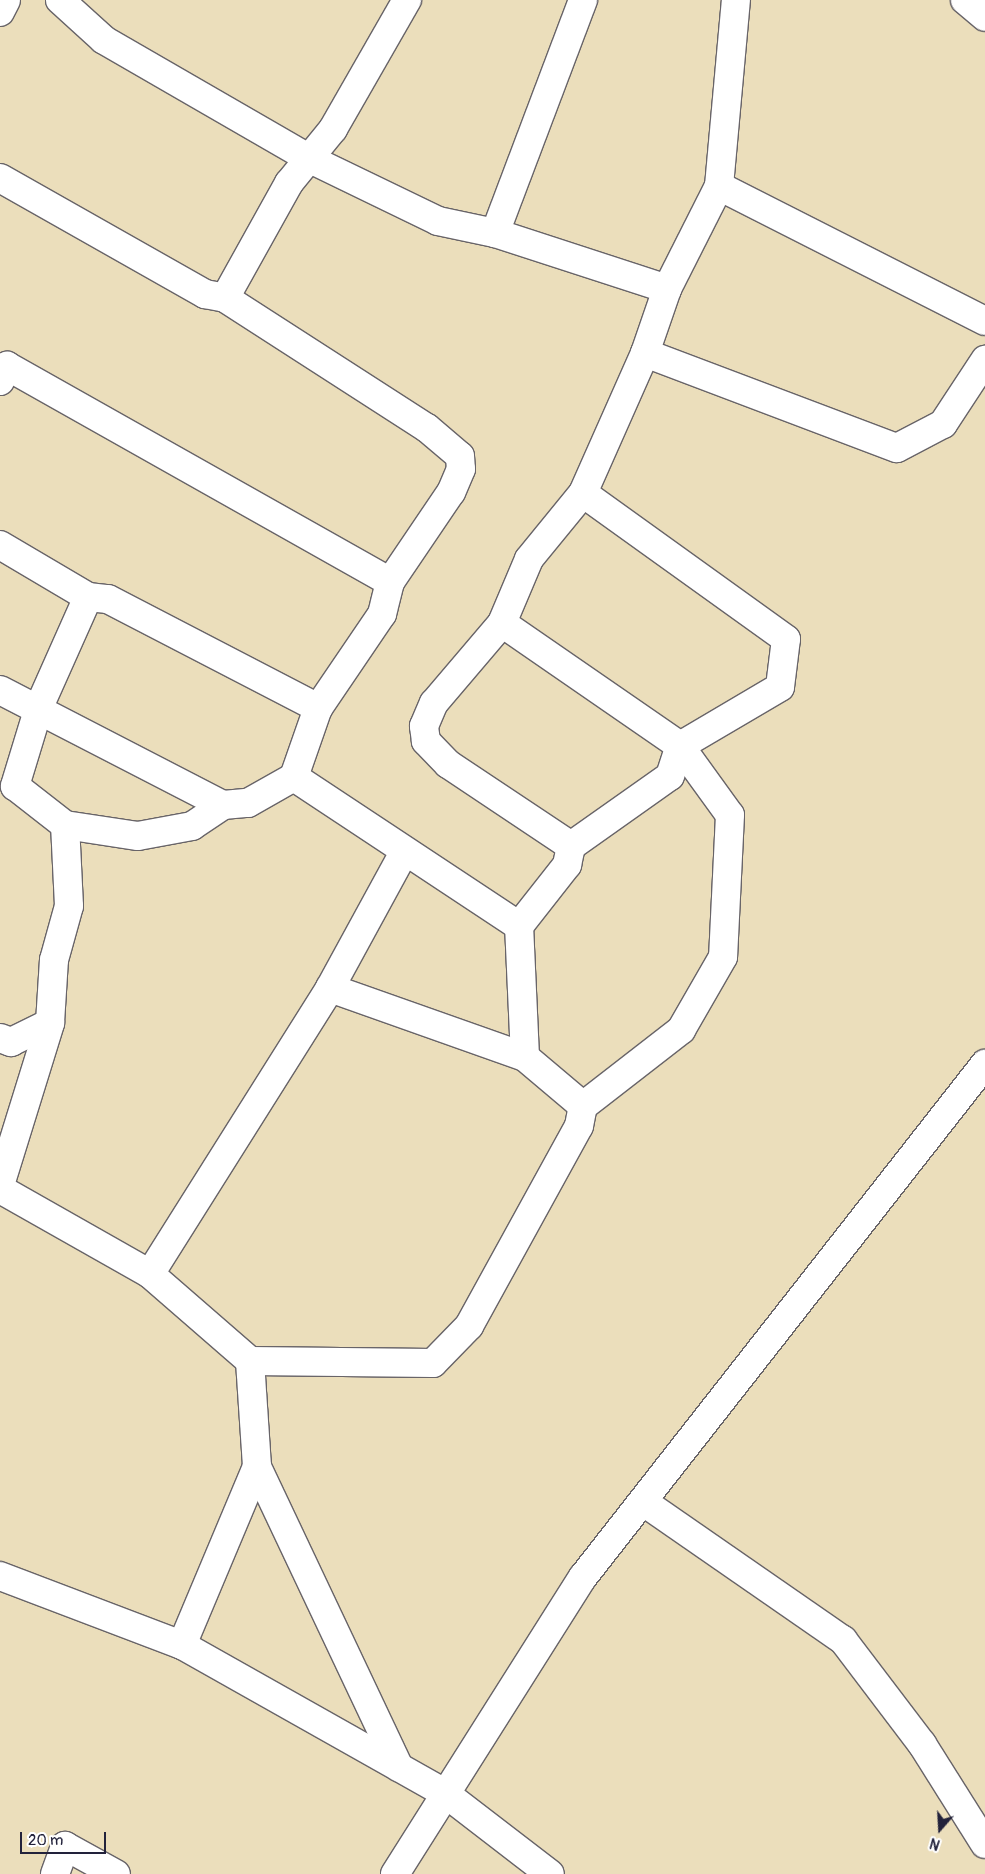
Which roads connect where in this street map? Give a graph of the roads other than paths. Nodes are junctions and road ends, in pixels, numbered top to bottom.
1 (6, 0) edge
2 (60, 0) edge
3 (407, 0) edge
4 (583, 0) edge
5 (736, 0) edge
6 (965, 0) edge
7 (0, 12) edge
8 (985, 17) edge
9 (310, 158) junction
10 (0, 178) edge
11 (719, 186) junction
12 (495, 233) junction
13 (667, 289) junction
14 (225, 298) junction
15 (985, 321) edge
16 (645, 353) junction
17 (985, 360) edge
18 (0, 381) edge
19 (584, 493) junction
20 (0, 545) edge
21 (390, 582) junction
22 (88, 597) junction
23 (502, 623) junction
24 (0, 690) edge
25 (39, 707) junction
26 (318, 708) junction
27 (680, 746) junction
28 (294, 777) junction
29 (223, 805) junction
30 (65, 825) junction
31 (571, 846) junction
32 (404, 852) junction
33 (519, 926) junction
34 (330, 988) junction
35 (50, 1023) junction
36 (0, 1038) edge
37 (525, 1057) junction
38 (985, 1064) edge
39 (583, 1106) junction
40 (0, 1185) edge
41 (0, 1189) edge
42 (150, 1274) junction
43 (250, 1361) junction
44 (257, 1467) junction
45 (644, 1503) junction
46 (0, 1576) edge
47 (182, 1645) junction
48 (399, 1767) junction
49 (446, 1794) junction
50 (985, 1844) edge
51 (55, 1874) edge
52 (116, 1874) edge
53 (395, 1874) edge
54 (550, 1874) edge

1 - 7 main road
2 - 9 main road
3 - 9 main road
4 - 12 main road
5 - 11 main road
6 - 8 main road
9 - 12 main road
9 - 14 main road
10 - 14 main road
11 - 13 main road
11 - 15 main road
12 - 13 main road
13 - 16 main road
14 - 21 main road
16 - 17 main road
16 - 19 main road
18 - 21 main road
19 - 23 main road
19 - 27 main road
20 - 22 main road
21 - 26 main road
22 - 25 main road
22 - 26 main road
23 - 27 main road
23 - 31 main road
24 - 25 main road
25 - 29 main road
25 - 30 main road
26 - 28 main road
27 - 31 main road
27 - 39 main road
28 - 29 main road
28 - 32 main road
29 - 30 main road
30 - 35 main road
31 - 33 main road
32 - 33 main road
32 - 34 main road
33 - 37 main road
34 - 37 main road
34 - 42 main road
35 - 36 main road
35 - 40 main road
37 - 39 main road
38 - 45 main road
39 - 43 main road
41 - 42 main road
42 - 43 main road
43 - 44 main road
44 - 47 main road
44 - 48 main road
45 - 49 main road
45 - 50 main road
46 - 47 main road
47 - 48 main road
48 - 49 main road
49 - 53 main road
49 - 54 main road
51 - 52 main road

